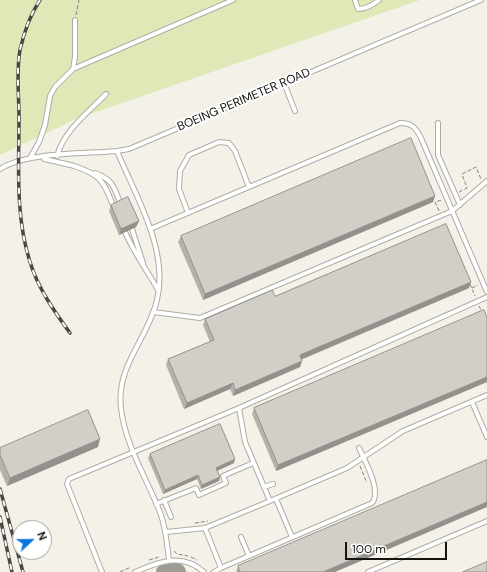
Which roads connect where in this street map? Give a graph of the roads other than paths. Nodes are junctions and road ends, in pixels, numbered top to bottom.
1 (233, 0) edge
2 (355, 0) edge
3 (379, 0) edge
4 (481, 0) edge
5 (75, 20) road end
6 (73, 69) junction
7 (284, 84) junction
8 (106, 94) dead end
9 (295, 111) dead end
10 (438, 123) dead end
11 (118, 151) junction
12 (57, 156) junction
13 (30, 158) junction
14 (39, 158) junction
15 (0, 169) edge
16 (87, 171) junction
17 (487, 181) edge
18 (249, 187) junction
19 (121, 205) edge
20 (460, 205) junction
21 (114, 208) edge
22 (452, 211) junction
23 (188, 213) junction
24 (132, 229) edge
25 (150, 229) junction
26 (124, 232) edge
27 (144, 265) junction
28 (158, 290) junction
29 (487, 292) edge
30 (487, 297) edge
31 (153, 312) junction
32 (487, 396) edge
33 (472, 402) junction
34 (239, 408) junction
35 (487, 437) edge
36 (359, 448) dead end
37 (134, 452) junction
38 (363, 458) junction
39 (253, 462) junction
40 (273, 484) dead end
41 (264, 488) junction
42 (276, 499) junction
43 (164, 500) junction
44 (270, 501) junction
45 (156, 504) junction
46 (171, 517) dead end
47 (487, 521) edge
48 (205, 528) junction
49 (166, 532) junction
50 (241, 538) dead end
51 (292, 538) junction
52 (249, 556) junction
53 (168, 560) junction
54 (221, 568) junction
55 (102, 572) edge
56 (135, 572) edge
57 (204, 572) edge
58 (214, 572) edge
59 (369, 572) edge

1 - 6 lane
2 - 3 lane
4 - 7 lane, BOEING PERIMETER ROAD
5 - 6 lane
6 - 13 lane
7 - 9 lane
7 - 11 lane, BOEING PERIMETER ROAD
8 - 12 lane
10 - 20 lane
11 - 12 lane, BOEING PERIMETER ROAD
11 - 25 lane
12 - 14 lane, BOEING PERIMETER ROAD
13 - 14 lane, BOEING PERIMETER ROAD
13 - 15 lane, BOEING PERIMETER ROAD
14 - 16 lane
16 - 19 lane
16 - 21 lane
17 - 20 lane
18 - 22 lane
18 - 23 lane
18 - 23 lane
20 - 22 lane
22 - 29 lane
22 - 31 lane
23 - 25 lane
24 - 27 lane
25 - 28 lane
26 - 27 lane
27 - 28 lane
28 - 31 lane
30 - 34 lane
31 - 37 lane
32 - 33 lane
33 - 35 lane
33 - 38 lane
34 - 37 lane
34 - 39 lane
36 - 38 lane
37 - 45 lane
37 - 55 lane
38 - 42 lane
38 - 51 lane
39 - 41 lane
39 - 43 lane
40 - 41 lane
41 - 44 lane
42 - 44 lane
42 - 51 lane
43 - 45 lane
43 - 46 lane
44 - 48 lane
45 - 49 lane
47 - 59 lane
48 - 49 lane
48 - 54 lane
49 - 53 lane
50 - 52 lane
51 - 52 lane
52 - 54 lane
53 - 56 lane
53 - 57 lane
54 - 58 lane

